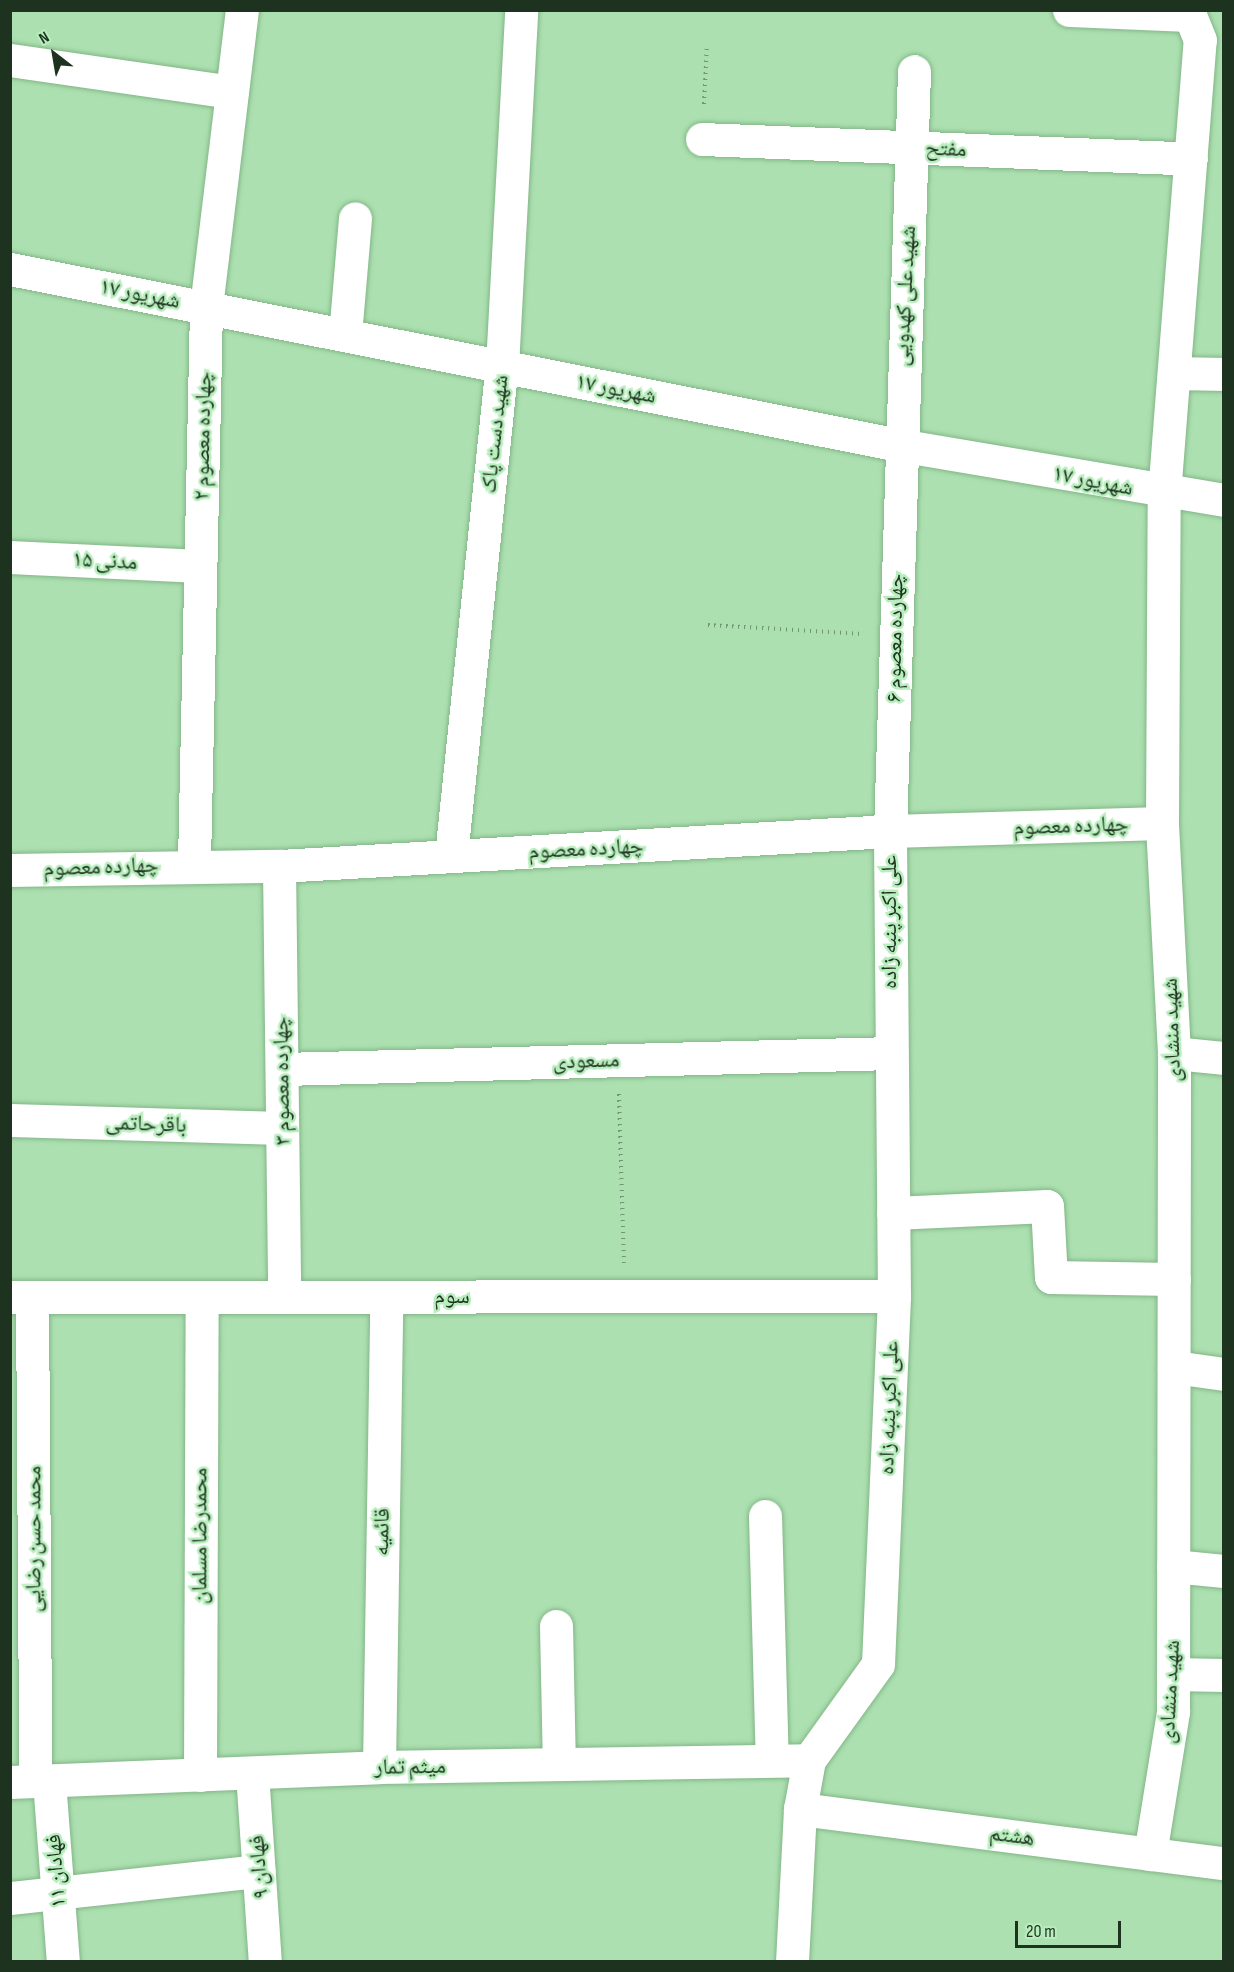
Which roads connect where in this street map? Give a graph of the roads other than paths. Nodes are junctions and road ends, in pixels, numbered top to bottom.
1 (242, 10) edge
2 (521, 10) edge
3 (1069, 10) edge
4 (1200, 27) edge
5 (10, 60) edge
6 (914, 70) dead end
7 (232, 92) junction
8 (702, 139) road end
9 (912, 148) junction
10 (1191, 159) junction
11 (355, 218) dead end
12 (10, 269) edge
13 (206, 307) junction
14 (345, 335) junction
15 (502, 366) junction
16 (1174, 373) junction
17 (1224, 374) edge
18 (899, 445) junction
19 (1164, 494) junction
20 (1224, 500) edge
21 (10, 557) edge
22 (200, 566) junction
23 (1162, 823) junction
24 (890, 831) junction
25 (451, 856) junction
26 (194, 863) junction
27 (279, 866) junction
28 (10, 870) edge
29 (891, 1053) junction
30 (1174, 1053) junction
31 (1224, 1058) edge
32 (282, 1069) junction
33 (10, 1120) edge
34 (282, 1128) junction
35 (893, 1213) junction
36 (1174, 1279) junction
37 (894, 1296) junction
38 (21, 1297) edge
39 (202, 1297) junction
40 (284, 1297) junction
41 (386, 1297) junction
42 (1174, 1367) junction
43 (1224, 1374) edge
44 (765, 1516) dead end
45 (1173, 1566) junction
46 (1224, 1571) edge
47 (556, 1626) dead end
48 (1173, 1674) junction
49 (1224, 1675) edge
50 (772, 1760) junction
51 (809, 1760) junction
52 (559, 1764) junction
53 (379, 1767) junction
54 (252, 1773) junction
55 (200, 1775) junction
56 (32, 1782) edge
57 (800, 1809) junction
58 (1149, 1854) junction
59 (1224, 1863) edge
60 (259, 1871) junction
61 (58, 1893) junction
62 (10, 1898) edge
63 (63, 1962) edge
64 (265, 1962) edge
65 (792, 1962) edge

1 - 7 street, چهارده معصوم ۲
2 - 15 street, شهید دست پاک
3 - 4 street
4 - 10 street, شهید منشادی
5 - 7 street
6 - 9 street, شهید علی کهدویی
7 - 13 street, چهارده معصوم ۲
8 - 9 street, مفتح
9 - 10 street, مفتح
9 - 18 street, شهید علی کهدویی
10 - 16 street, شهید منشادی
11 - 14 street
12 - 13 street, ۱۷ شهریور
13 - 14 street, ۱۷ شهریور
13 - 22 street, چهارده معصوم ۲
14 - 15 street, ۱۷ شهریور
15 - 18 street, ۱۷ شهریور
15 - 25 street, شهید دست پاک
16 - 17 street
16 - 19 street, شهید منشادی
18 - 19 street, ۱۷ شهریور
18 - 24 street, چهارده معصوم ۶
19 - 20 street, ۱۷ شهریور
19 - 23 street, شهید منشادی
21 - 22 street, مدنی ۱۵
22 - 26 street, چهارده معصوم ۲
23 - 24 street, چهارده معصوم
23 - 30 street, شهید منشادی
24 - 25 street, چهارده معصوم
24 - 29 street, علی اکبر پنبه زاده
25 - 27 street, چهارده معصوم
26 - 27 street, چهارده معصوم
26 - 28 street, چهارده معصوم
27 - 32 street, چهارده معصوم ۳
29 - 32 street, مسعودی
29 - 35 street, علی اکبر پنبه زاده
30 - 31 street
30 - 36 street, شهید منشادی
32 - 34 street, چهارده معصوم ۳
33 - 34 street, باقرحاتمی
34 - 40 street, چهارده معصوم ۳
35 - 36 street
35 - 37 street, علی اکبر پنبه زاده
36 - 42 street, شهید منشادی
37 - 41 street, سوم
37 - 51 street, علی اکبر پنبه زاده
38 - 39 street, سوم
38 - 56 street, محمد حسن رضایی
39 - 40 street, سوم
39 - 55 street, محمدرضا مسلمان
40 - 41 street, سوم
41 - 53 street, قائمیه
42 - 43 street
42 - 45 street, شهید منشادی
44 - 50 street
45 - 46 street
45 - 48 street, شهید منشادی
47 - 52 street
48 - 49 street
48 - 58 street, شهید منشادی
50 - 51 street, میثم تمار
50 - 52 street, میثم تمار
51 - 57 street, علی اکبر پنبه زاده
52 - 53 street, میثم تمار
53 - 54 street, میثم تمار
54 - 55 street, میثم تمار
54 - 60 street, فهادان ۹
55 - 56 street, میثم تمار
56 - 61 street, فهادان ۱۱
57 - 58 street, هشتم
57 - 65 street, علی اکبر پنبه زاده
58 - 59 street, هشتم
60 - 61 street
60 - 64 street, فهادان ۹
61 - 62 street
61 - 63 street, فهادان ۱۱

